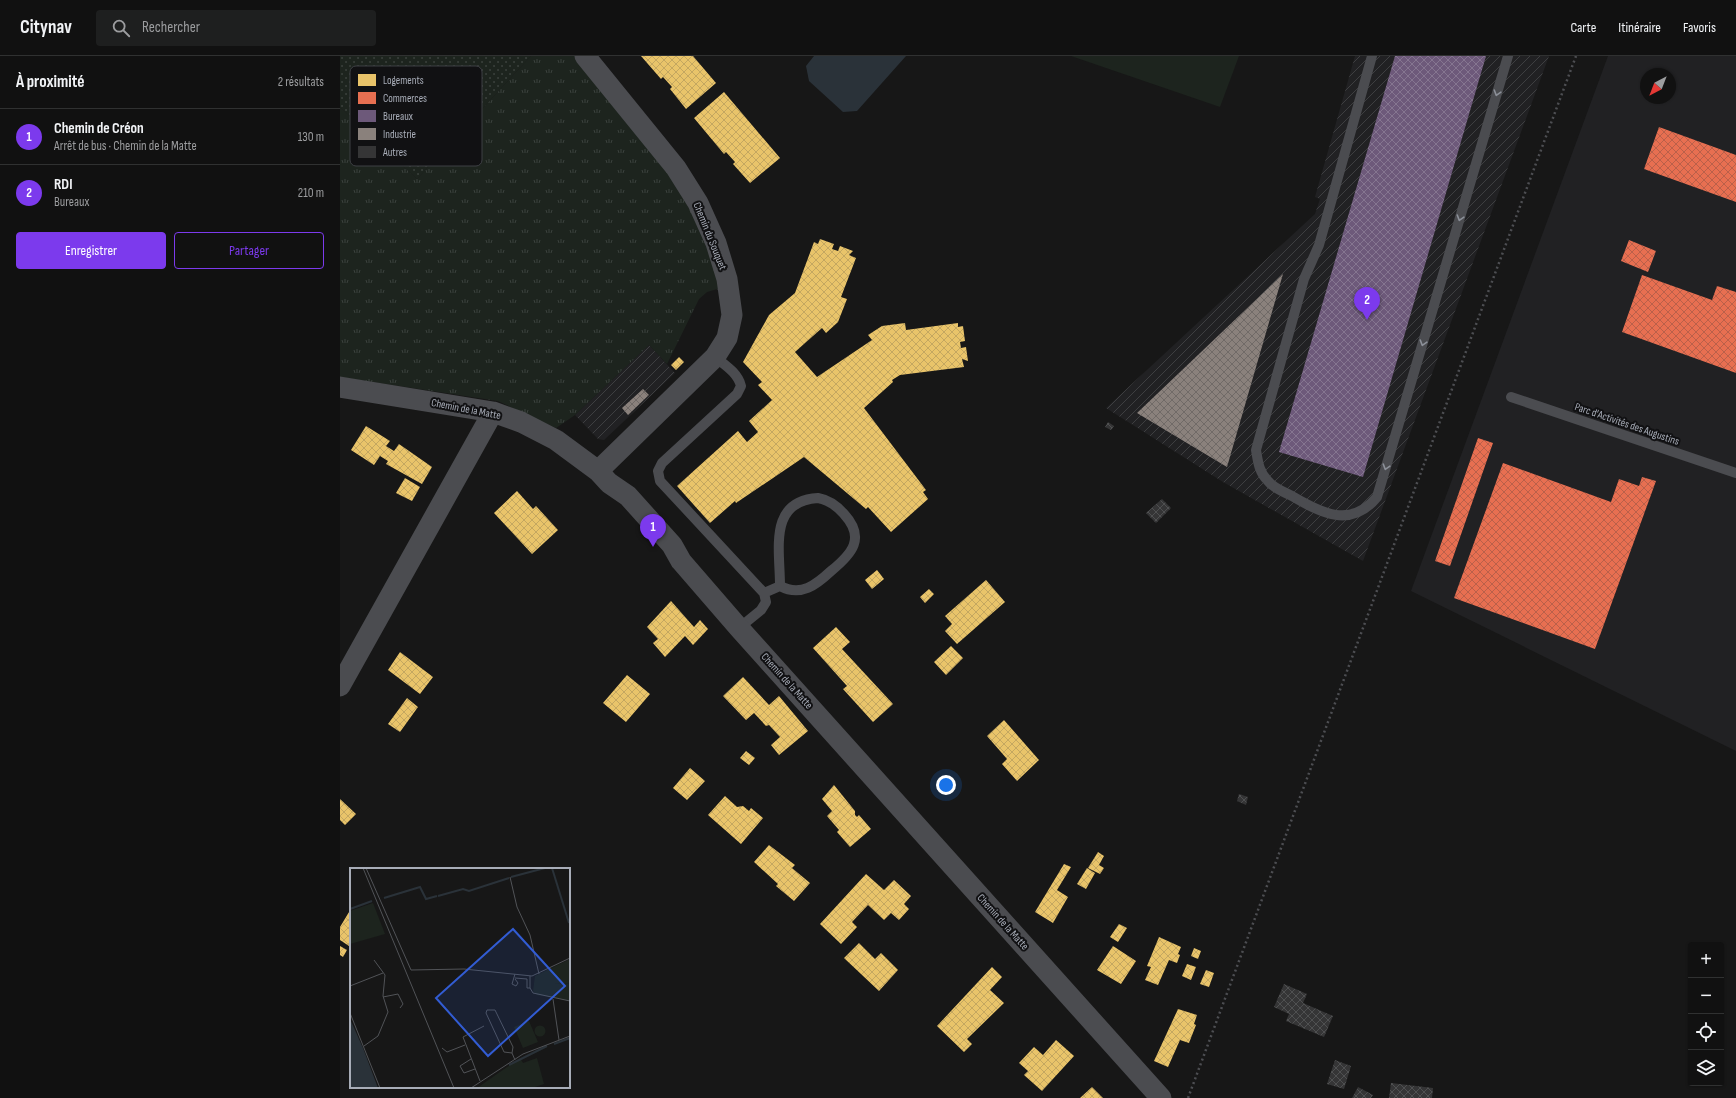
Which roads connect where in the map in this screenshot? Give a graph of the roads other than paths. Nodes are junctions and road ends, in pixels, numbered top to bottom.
1 (585, 56) edge
2 (1372, 56) edge
3 (1508, 56) edge
4 (715, 357) junction
5 (340, 387) edge
6 (1511, 397) dead end
7 (493, 412) junction
8 (598, 471) junction
9 (1736, 474) edge
10 (780, 586) junction
11 (764, 593) junction
12 (738, 628) junction
13 (340, 686) edge
14 (1161, 1098) edge

1 - 4 street, Chemin du Souquet
3 -> 2 lane
4 - 8 street, Chemin du Souquet
4 - 11 lane
5 - 7 street, Chemin de la Matte
6 - 9 lane, Parc d'Activités des Augustins
7 - 8 street, Chemin de la Matte
7 - 13 street
8 - 12 street, Chemin de la Matte
10 - 10 lane
10 - 11 lane
11 - 12 lane
12 - 14 street, Chemin de la Matte

